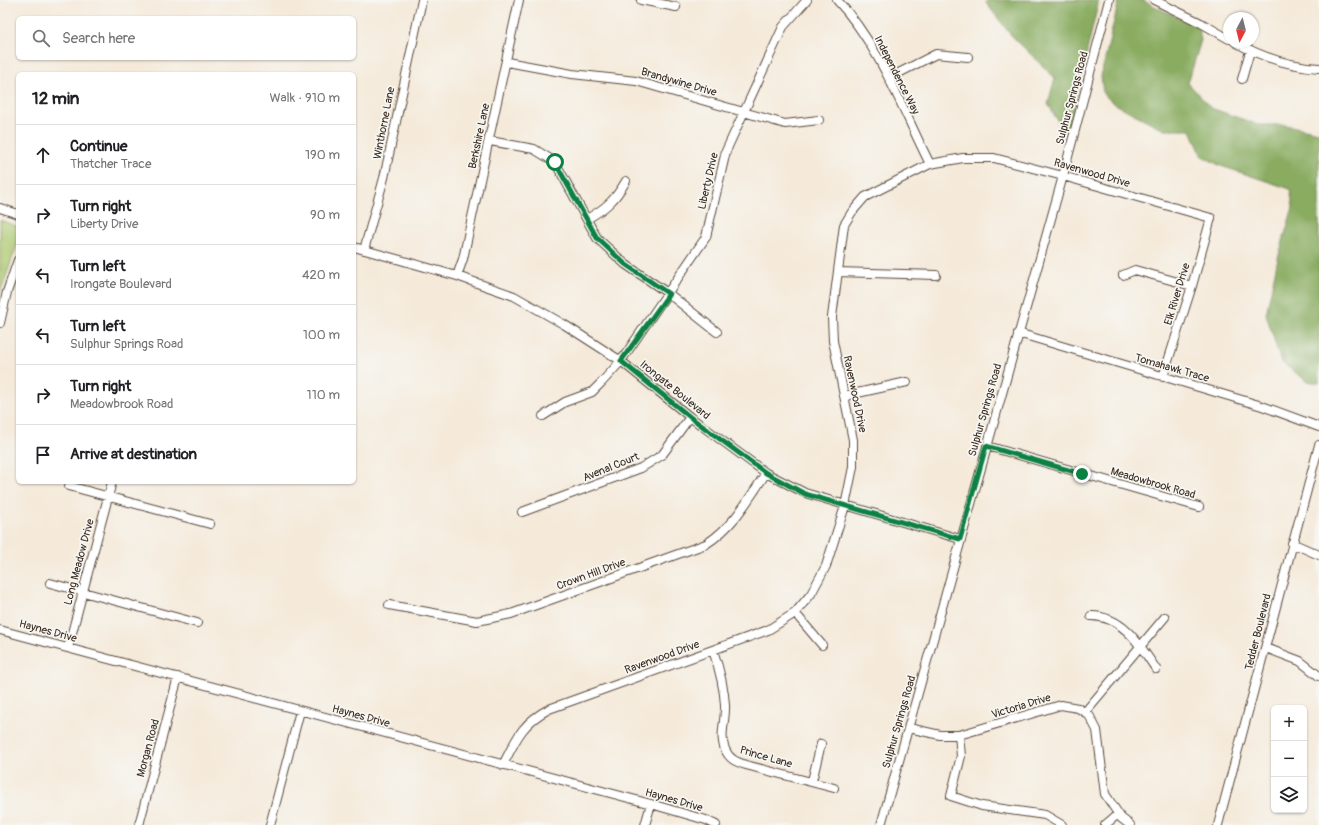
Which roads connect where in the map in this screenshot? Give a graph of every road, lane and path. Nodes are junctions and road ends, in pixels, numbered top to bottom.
1 (422, 0) edge
2 (520, 0) edge
3 (641, 0) edge
4 (807, 0) edge
5 (837, 0) edge
6 (1109, 0) edge
7 (1154, 0) edge
8 (676, 7) dead end
9 (1223, 36) edge
10 (1245, 48) edge
11 (1250, 51) junction
12 (968, 57) dead end
13 (507, 62) junction
14 (1319, 68) edge
15 (889, 78) junction
16 (1242, 79) dead end
17 (743, 112) junction
18 (819, 120) dead end
19 (490, 141) junction
20 (930, 164) junction
21 (1063, 176) junction
22 (626, 181) dead end
23 (0, 208) edge
24 (16, 213) edge
25 (1211, 218) joint
26 (587, 219) junction
27 (356, 248) edge
28 (364, 250) junction
29 (16, 266) edge
30 (838, 272) junction
31 (936, 275) dead end
32 (1123, 275) dead end
33 (458, 276) junction
34 (1192, 286) junction
35 (669, 294) junction
36 (0, 323) edge
37 (717, 332) dead end
38 (1018, 333) junction
39 (621, 361) junction
40 (1163, 377) junction
41 (907, 382) dead end
42 (844, 396) junction
43 (543, 416) dead end
44 (690, 417) junction
45 (1319, 427) edge
46 (1319, 445) edge
47 (986, 446) junction
48 (766, 473) junction
49 (112, 484) edge
50 (69, 486) dead end
51 (109, 496) junction
52 (845, 506) junction
53 (1199, 507) dead end
54 (522, 512) dead end
55 (210, 524) dead end
56 (960, 539) junction
57 (1292, 543) junction
58 (1319, 555) edge
59 (50, 583) dead end
60 (82, 593) junction
61 (389, 605) dead end
62 (795, 613) junction
63 (1091, 616) dead end
64 (1165, 617) dead end
65 (196, 623) dead end
66 (0, 630) edge
67 (822, 645) dead end
68 (1142, 646) junction
69 (68, 648) junction
70 (1266, 648) junction
71 (713, 650) junction
72 (1156, 669) dead end
73 (1319, 676) edge
74 (178, 677) junction
75 (300, 711) junction
76 (1085, 712) junction
77 (909, 728) junction
78 (959, 735) junction
79 (821, 744) dead end
80 (504, 765) junction
81 (812, 781) junction
82 (834, 788) dead end
83 (651, 804) junction
84 (1118, 814) junction
85 (139, 825) edge
86 (270, 825) edge
87 (645, 825) edge
88 (716, 825) edge
89 (880, 825) edge
90 (1062, 825) edge
91 (1105, 825) edge
92 (1130, 825) edge
93 (1218, 825) edge

1 - 28 street, Winthorne Lane
2 - 13 street, Berkshire Lane
3 - 8 street
4 - 17 street, Liberty Drive
5 - 15 street, Independence Way
6 - 21 street, Sulphur Springs Road
7 - 9 street
10 - 11 street
11 - 14 street
11 - 16 street
12 - 15 street
13 - 17 street, Brandywine Drive
13 - 19 street, Berkshire Lane
15 - 20 street, Independence Way
17 - 18 street, Brandywine Drive
17 - 35 street, Liberty Drive
19 - 26 street
19 - 33 street, Berkshire Lane
20 - 21 street, Ravenwood Drive
20 - 30 street, Ravenwood Drive
21 - 25 street, Ravenwood Drive
21 - 38 street, Sulphur Springs Road
22 - 26 street
23 - 24 street
25 - 34 street, Elk River Drive
26 - 35 street
27 - 28 street, Irongate Boulevard
28 - 33 street, Irongate Boulevard
29 - 36 street
30 - 31 street
30 - 42 street, Ravenwood Drive
32 - 34 street
33 - 39 street, Irongate Boulevard
34 - 40 street, Elk River Drive
35 - 37 street
35 - 39 street, Liberty Drive
38 - 40 street, Tomahawk Trace
38 - 47 street, Sulphur Springs Road
39 - 43 street, Liberty Drive
39 - 44 street, Irongate Boulevard
40 - 45 street, Tomahawk Trace
41 - 42 street
42 - 52 street, Ravenwood Drive
44 - 48 street, Irongate Boulevard
44 - 54 street, Avenal Court
46 - 57 street, Tedder Boulevard
47 - 53 street, Meadowbrook Road
47 - 56 street, Sulphur Springs Road
48 - 52 street, Irongate Boulevard
48 - 61 street, Crown Hill Drive
49 - 51 street, Long Meadow Drive
50 - 51 street
51 - 55 street
51 - 60 street, Long Meadow Drive
52 - 56 street, Irongate Boulevard
52 - 62 street, Ravenwood Drive
56 - 77 street, Sulphur Springs Road
57 - 58 street
57 - 70 street, Tedder Boulevard
59 - 60 street
60 - 65 street
60 - 69 street, Long Meadow Drive
62 - 67 street
62 - 71 street, Ravenwood Drive
63 - 68 street
64 - 68 street
66 - 69 street, Haynes Drive
68 - 72 street
68 - 76 street
69 - 74 street, Haynes Drive
70 - 73 street
70 - 93 street, Tedder Boulevard
71 - 80 street, Ravenwood Drive
71 - 81 street, Prince Lane
74 - 75 street, Haynes Drive
74 - 85 street, Morgan Road
75 - 80 street, Haynes Drive
75 - 86 street
76 - 78 street, Victoria Drive
76 - 84 street
77 - 78 street, Victoria Drive
77 - 89 street, Sulphur Springs Road
78 - 90 street
79 - 81 street
80 - 83 street, Haynes Drive
81 - 82 street, Prince Lane
83 - 87 street
83 - 88 street, Haynes Drive
84 - 91 street
84 - 92 street

